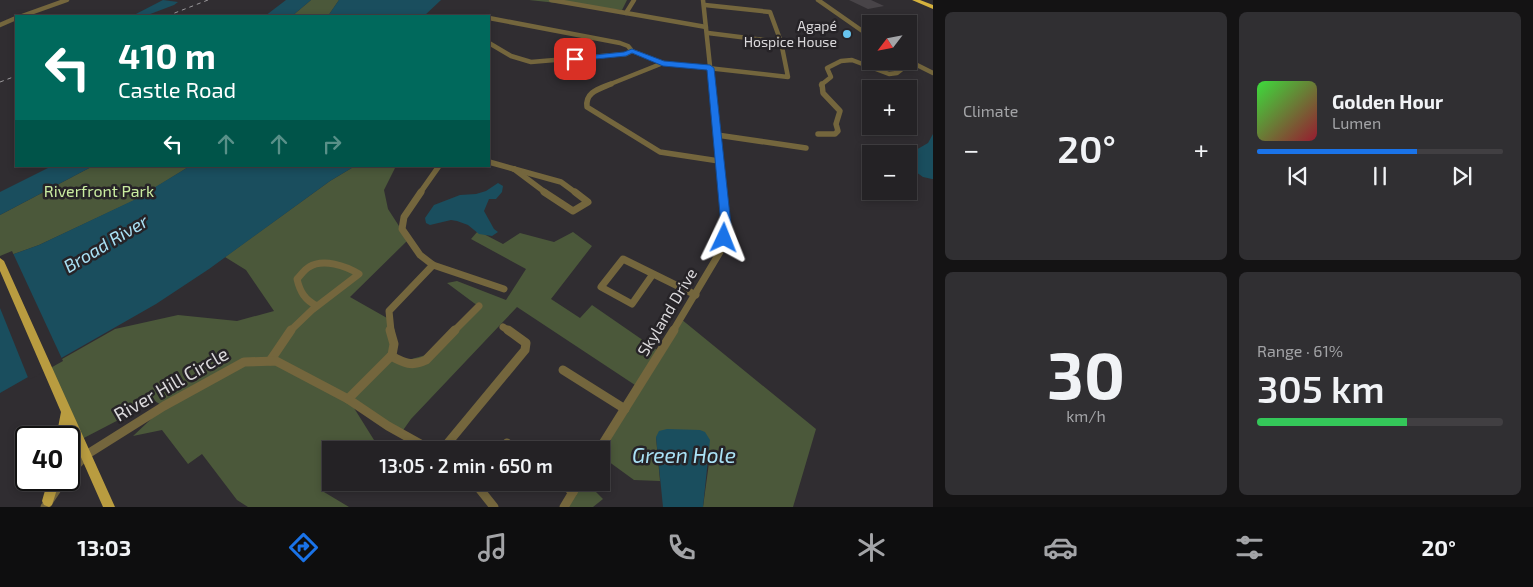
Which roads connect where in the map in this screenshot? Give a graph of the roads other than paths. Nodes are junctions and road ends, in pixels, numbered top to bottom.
1 (67, 0) edge
2 (551, 0) edge
3 (634, 0) edge
4 (818, 0) edge
5 (915, 0) edge
6 (925, 0) edge
7 (704, 3) edge
8 (933, 3) edge
9 (933, 7) edge
10 (626, 13) junction
11 (25, 15) edge
12 (15, 18) edge
13 (490, 18) edge
14 (0, 25) edge
15 (707, 30) junction
16 (862, 31) edge
17 (781, 42) junction
18 (490, 44) edge
19 (632, 51) junction
20 (663, 64) junction
21 (862, 65) edge
22 (918, 66) edge
23 (710, 68) junction
24 (876, 70) edge
25 (901, 70) edge
26 (933, 73) edge
27 (818, 134) dead end
28 (717, 135) junction
29 (806, 148) dead end
30 (490, 162) edge
31 (719, 162) junction
32 (438, 167) edge
33 (514, 168) junction
34 (0, 261) edge
35 (433, 265) junction
36 (653, 274) junction
37 (504, 289) dead end
38 (696, 294) junction
39 (317, 306) junction
40 (479, 306) dead end
41 (503, 328) dead end
42 (391, 356) junction
43 (270, 361) junction
44 (563, 370) dead end
45 (348, 399) junction
46 (625, 409) junction
47 (67, 411) junction
48 (64, 426) edge
49 (415, 441) edge
50 (449, 441) edge
51 (605, 441) edge
52 (86, 455) junction
53 (80, 461) edge
54 (51, 491) edge
55 (56, 491) edge
56 (481, 491) edge
57 (573, 492) edge
58 (47, 504) edge
59 (109, 507) edge
60 (494, 507) edge
61 (564, 507) edge

1 - 11 street
2 - 10 street
3 - 10 street
4 - 16 street
5 - 9 highway
6 - 8 highway
7 - 15 street, Skyland Drive
7 - 17 street
10 - 15 street
12 - 14 street
13 - 19 street
15 - 17 street
15 - 23 street, Skyland Drive
17 - 23 street
18 - 19 street
19 - 20 street
20 - 23 street
20 - 31 street
21 - 27 street
22 - 26 street
23 - 28 street, Skyland Drive
24 - 25 street
28 - 29 street
28 - 31 street, Skyland Drive
30 - 33 street
31 - 38 street, Skyland Drive
32 - 35 street
33 - 33 street
34 - 47 main road
35 - 37 street
35 - 42 street
36 - 36 street
36 - 38 street
38 - 46 street, Skyland Drive
39 - 39 street
39 - 43 street
40 - 42 street
41 - 50 street
42 - 45 street
43 - 45 street, River Hill Circle
43 - 52 street, River Hill Circle
44 - 46 street
45 - 49 street, River Hill Circle
46 - 51 street, Skyland Drive
47 - 48 main road
47 - 52 main road
52 - 53 street, River Hill Circle
52 - 59 main road
54 - 58 main road
55 - 58 street
56 - 60 street
57 - 61 street

